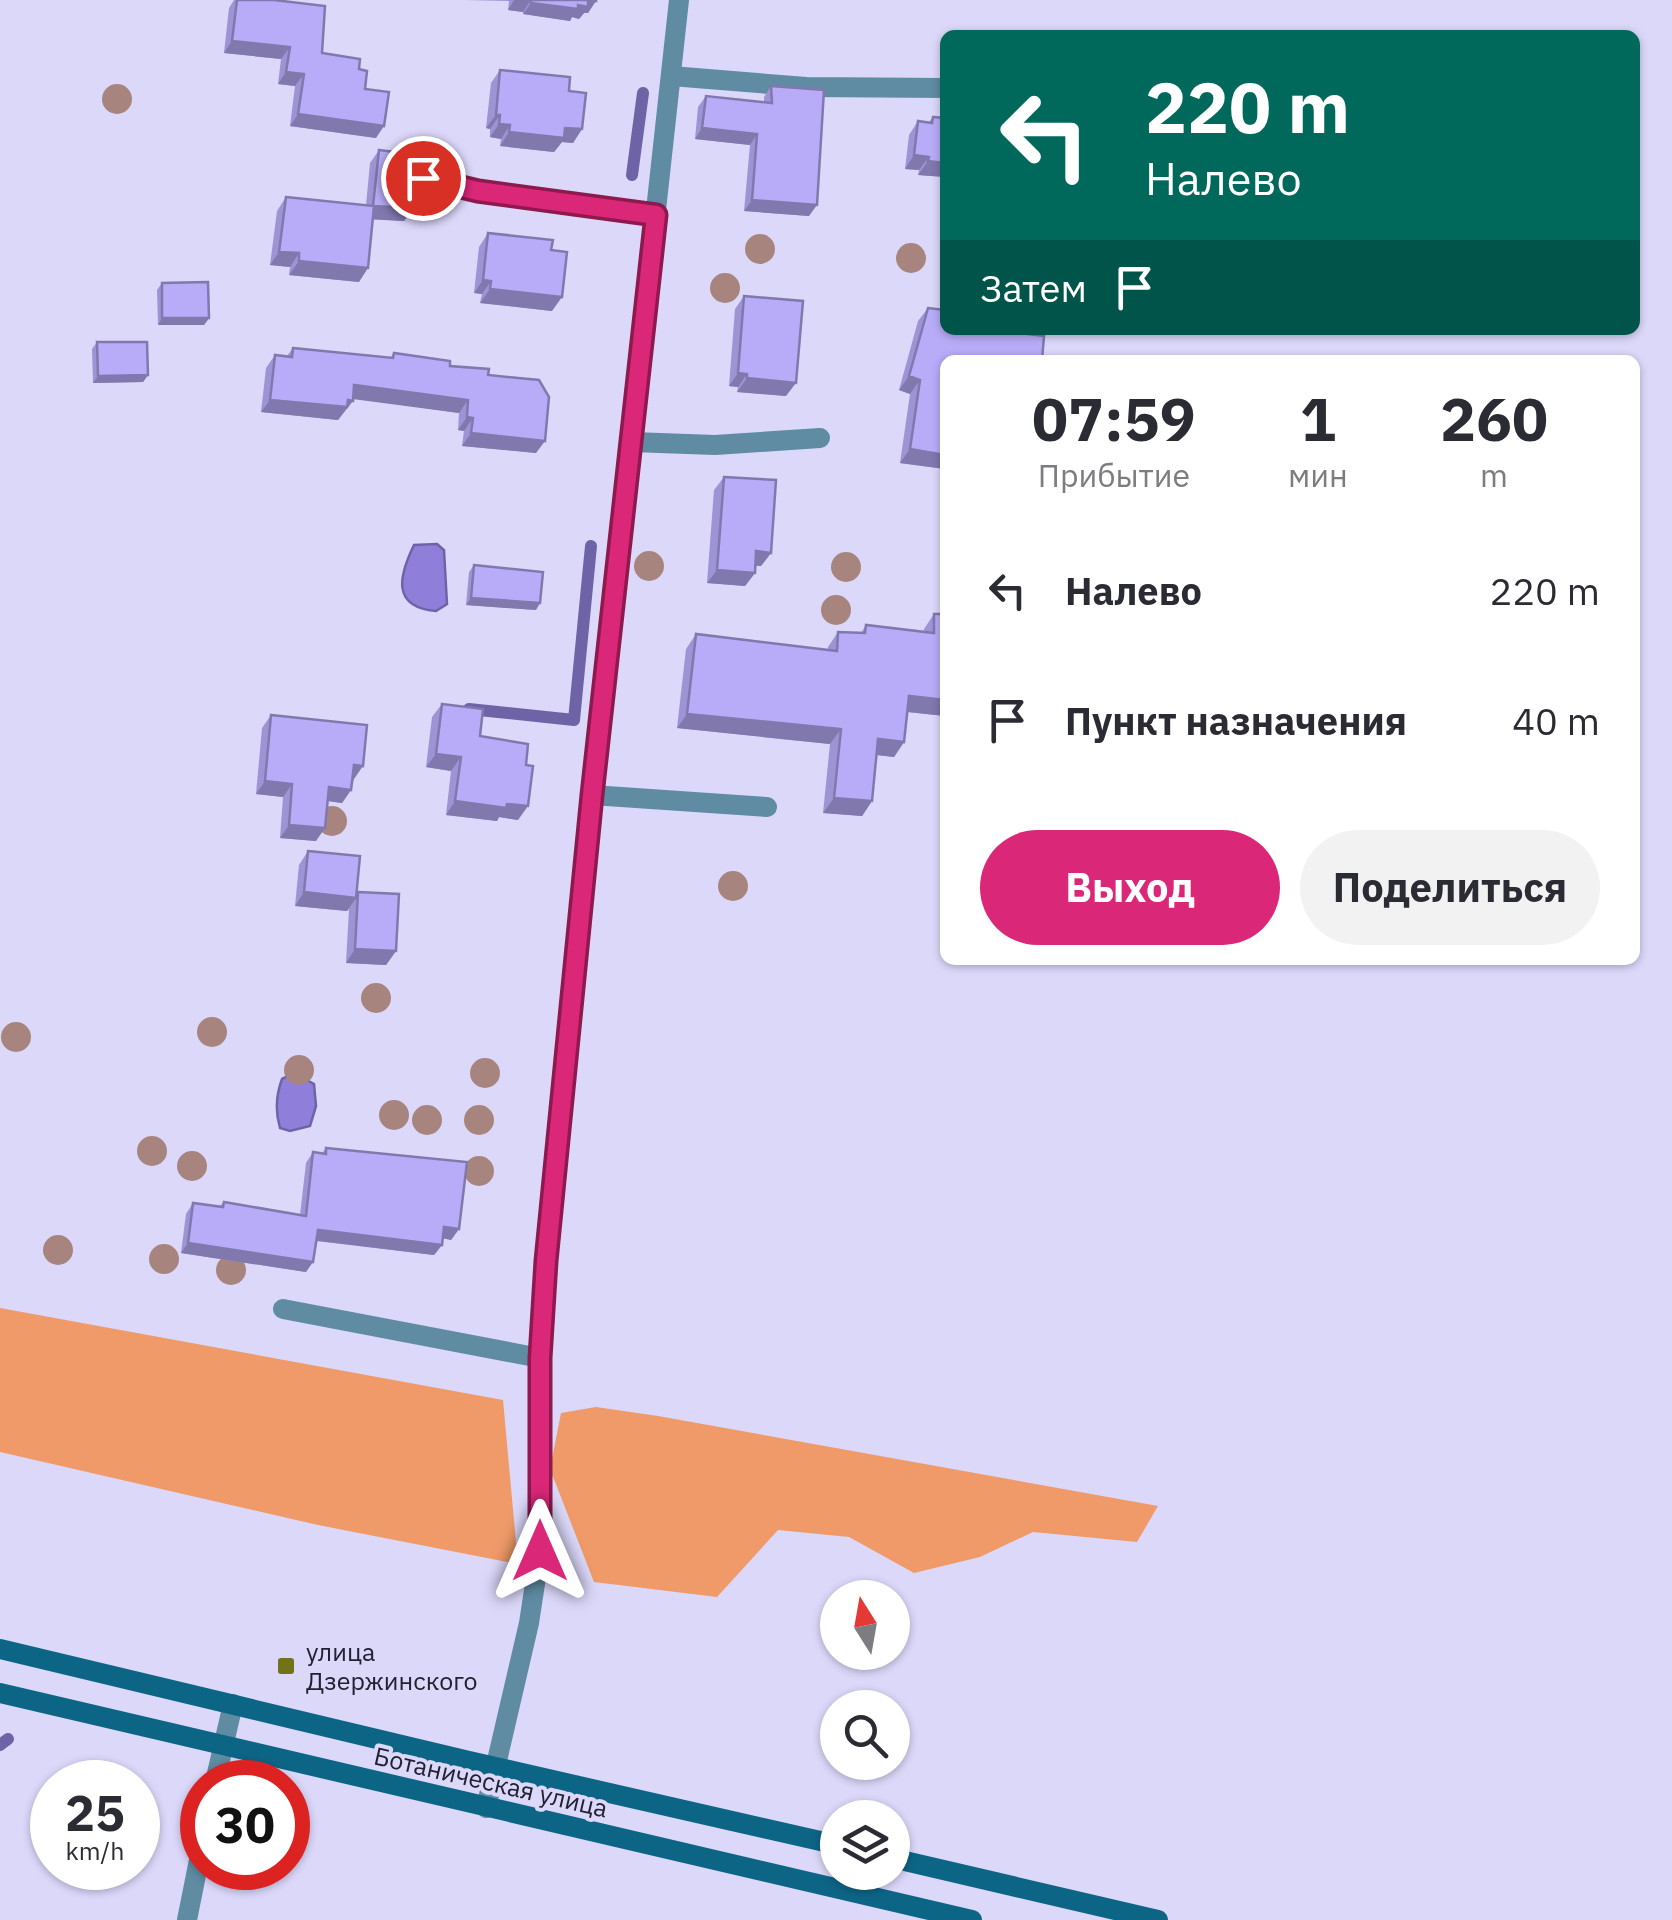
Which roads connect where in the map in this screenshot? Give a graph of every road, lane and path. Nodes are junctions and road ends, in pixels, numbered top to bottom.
1 (680, 0) edge
2 (671, 76) junction
3 (940, 88) edge
4 (423, 178) edge
5 (656, 215) junction
6 (820, 438) dead end
7 (632, 442) junction
8 (592, 795) junction
9 (766, 806) dead end
10 (283, 1309) dead end
11 (540, 1358) junction
12 (0, 1649) edge
13 (0, 1693) edge
14 (233, 1704) junction
15 (223, 1746) junction
16 (220, 1760) edge
17 (496, 1768) junction
18 (486, 1808) junction
19 (820, 1841) edge
20 (910, 1862) edge
21 (193, 1890) edge
22 (187, 1920) edge
23 (972, 1920) edge
24 (1158, 1920) edge

1 - 2 street
2 - 3 street
2 - 5 street
4 - 5 street
5 - 7 street
6 - 7 street
7 - 8 street
8 - 9 street
8 - 11 street
10 - 11 street
11 - 17 street
12 - 14 street, Ботаническая улица
13 - 15 street, Ботаническая улица
14 - 15 street
14 - 17 street, Ботаническая улица
15 - 16 street
15 - 18 street, Ботаническая улица
17 - 18 street
17 - 19 street, Ботаническая улица
18 - 23 street, Ботаническая улица
20 - 24 street
21 - 22 street

